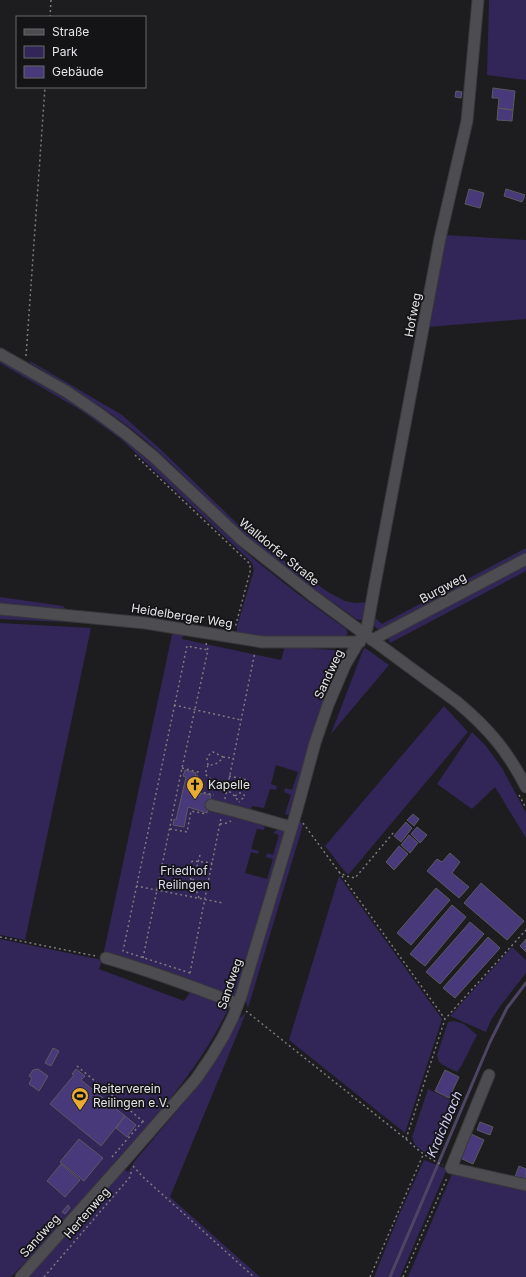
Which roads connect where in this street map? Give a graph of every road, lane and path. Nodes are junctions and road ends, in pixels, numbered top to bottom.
1 (51, 0) edge
2 (478, 0) edge
3 (50, 16) edge
4 (45, 88) edge
5 (0, 354) edge
6 (24, 367) junction
7 (134, 454) dead end
8 (526, 559) edge
9 (0, 609) edge
10 (233, 637) junction
11 (365, 638) junction
12 (206, 644) dead end
13 (208, 650) junction
14 (174, 706) junction
15 (194, 710) junction
16 (242, 720) dead end
17 (223, 757) junction
18 (232, 758) dead end
19 (208, 765) junction
20 (182, 768) junction
21 (230, 776) dead end
22 (247, 780) dead end
23 (526, 787) edge
24 (227, 790) dead end
25 (235, 796) dead end
26 (239, 802) dead end
27 (211, 805) junction
28 (296, 813) junction
29 (292, 827) junction
30 (170, 829) junction
31 (394, 832) dead end
32 (200, 855) dead end
33 (199, 861) junction
34 (212, 863) dead end
35 (339, 872) junction
36 (193, 881) junction
37 (136, 886) junction
38 (156, 890) junction
39 (200, 899) junction
40 (223, 903) dead end
41 (526, 930) edge
42 (0, 937) edge
43 (106, 958) joint
44 (143, 958) junction
45 (141, 964) dead end
46 (190, 973) dead end
47 (238, 1004) junction
48 (445, 1019) junction
49 (77, 1066) dead end
50 (489, 1075) dead end
51 (143, 1121) junction
52 (145, 1123) dead end
53 (406, 1139) junction
54 (423, 1155) junction
55 (112, 1157) dead end
56 (449, 1167) junction
57 (526, 1185) edge
58 (21, 1277) edge
59 (44, 1277) edge
60 (254, 1277) edge
61 (370, 1277) edge
62 (404, 1277) edge

1 - 3 path
2 - 11 street, Hofweg
4 - 6 path
5 - 6 street, Walldorfer Straße
6 - 11 street, Walldorfer Straße
7 - 10 path
8 - 11 street, Burgweg
9 - 10 street, Heidelberger Weg
10 - 11 street, Heidelberger Weg
11 - 23 street, Walldorfer Straße
11 - 28 street, Sandweg
12 - 13 path
13 - 14 path
13 - 15 path
14 - 15 path
14 - 37 path
15 - 16 path
15 - 20 path
17 - 18 path
17 - 19 path
17 - 19 path
19 - 24 path
20 - 27 path
20 - 30 path
21 - 22 path
25 - 26 path
27 - 29 street
27 - 30 path
28 - 29 street, Sandweg
28 - 35 path
29 - 47 street, Sandweg
30 - 38 path
31 - 35 path
32 - 33 path
33 - 34 path
33 - 36 path
33 - 36 path
35 - 48 path
36 - 39 path
37 - 38 path
37 - 44 path
38 - 39 path
38 - 44 path
39 - 40 path
41 - 48 path
42 - 43 path
43 - 47 street
44 - 45 path
44 - 46 path
47 - 53 path
47 - 58 street, Sandweg
48 - 53 path
49 - 51 path
50 - 56 street
51 - 52 path
51 - 55 path
53 - 54 path
54 - 56 path
54 - 61 path
56 - 57 street
56 - 62 path
59 - 60 path, Hertenweg

